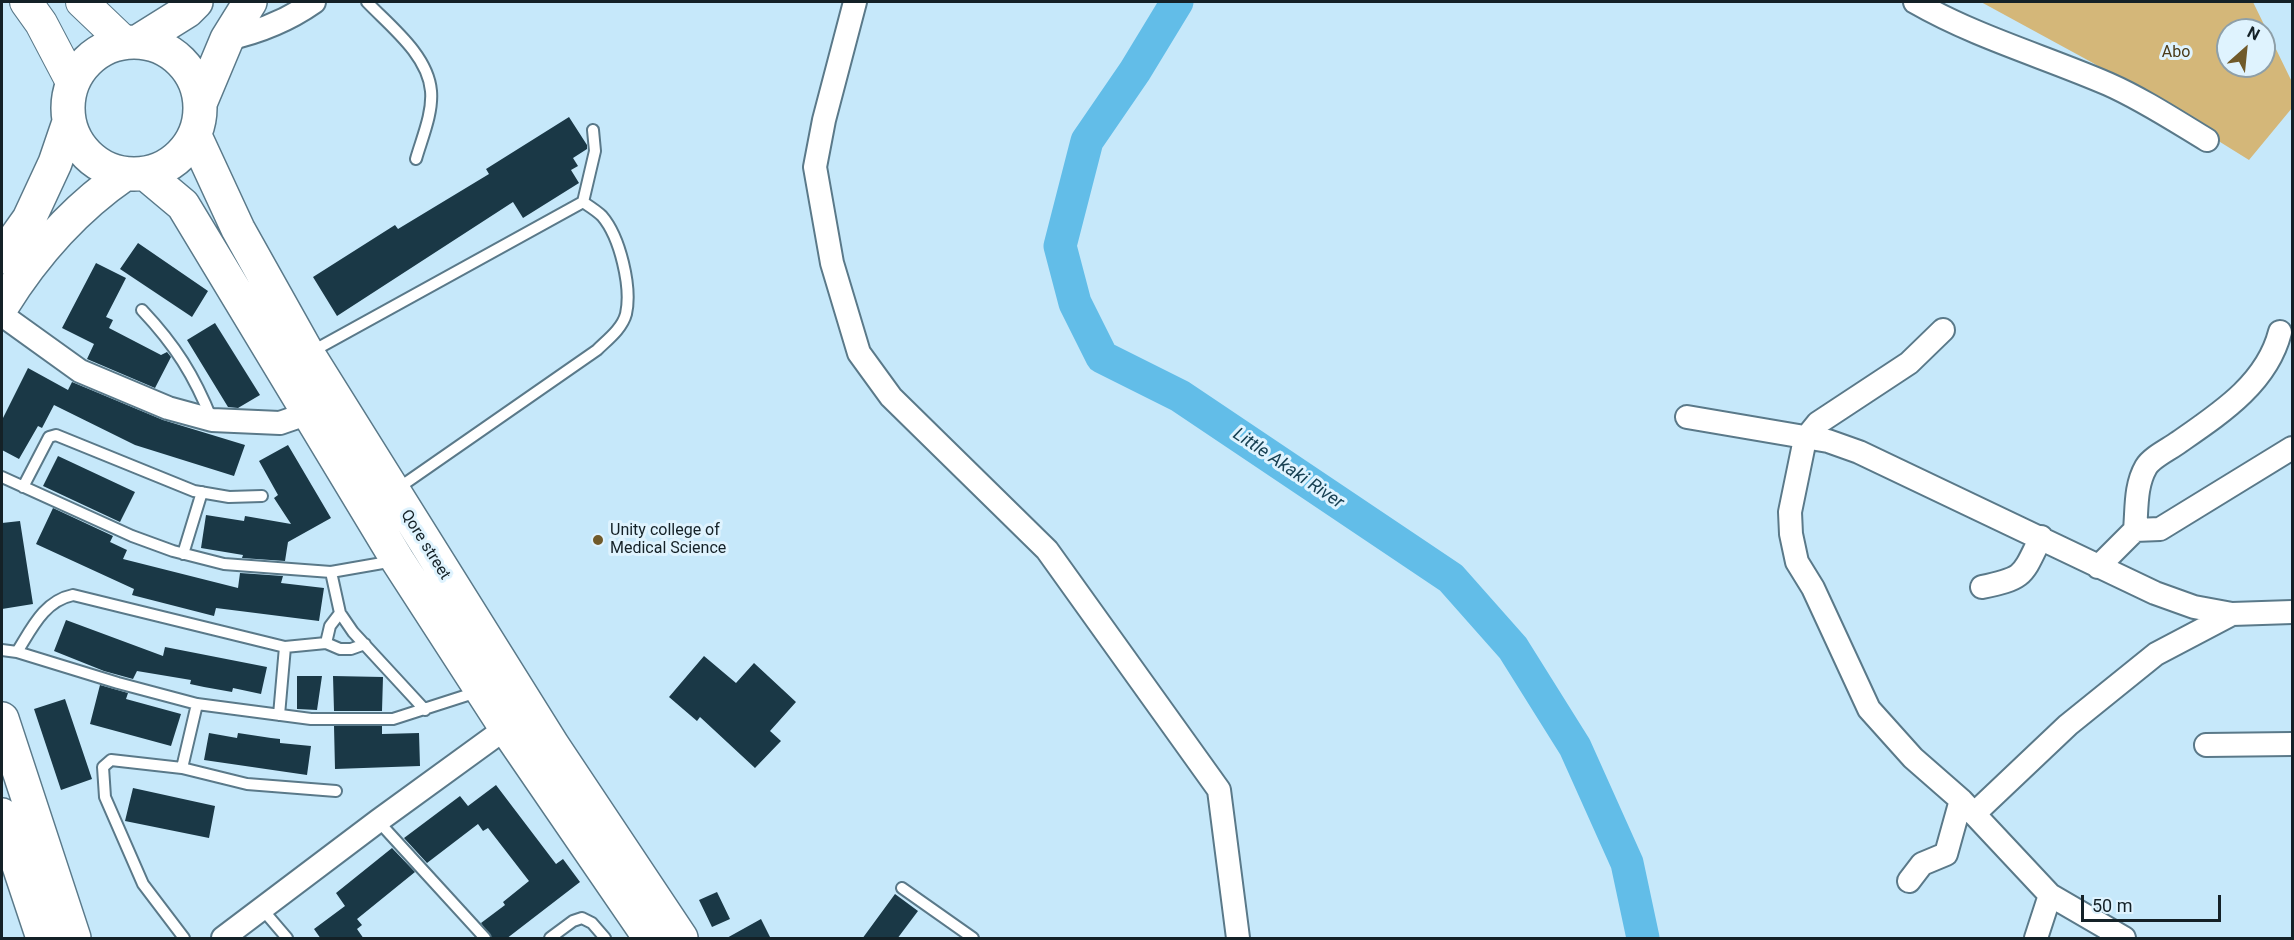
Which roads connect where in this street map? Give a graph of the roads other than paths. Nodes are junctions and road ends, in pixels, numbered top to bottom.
1 (27, 2) edge
2 (82, 2) edge
3 (196, 2) edge
4 (250, 2) edge
5 (314, 2) edge
6 (367, 2) edge
7 (855, 2) edge
8 (1915, 2) edge
9 (227, 39) junction
10 (131, 42) junction
11 (72, 82) junction
12 (201, 101) junction
13 (69, 122) junction
14 (593, 130) dead end
15 (195, 136) junction
16 (2207, 140) dead end
17 (416, 159) dead end
18 (136, 174) junction
19 (583, 202) junction
20 (2, 257) edge
21 (2, 306) edge
22 (142, 310) dead end
23 (2, 315) edge
24 (1944, 330) dead end
25 (2280, 332) dead end
26 (308, 354) junction
27 (309, 413) junction
28 (1687, 417) dead end
29 (212, 420) junction
30 (1805, 439) junction
31 (2292, 448) edge
32 (2, 477) edge
33 (23, 487) junction
34 (202, 492) junction
35 (392, 492) junction
36 (262, 496) dead end
37 (2135, 530) junction
38 (2041, 537) junction
39 (183, 554) junction
40 (398, 561) junction
41 (2098, 567) junction
42 (331, 572) junction
43 (1982, 587) dead end
44 (2292, 612) edge
45 (340, 613) junction
46 (2232, 614) junction
47 (326, 643) junction
48 (366, 644) junction
49 (285, 647) junction
50 (2, 650) edge
51 (17, 652) junction
52 (483, 689) junction
53 (197, 704) junction
54 (425, 710) junction
55 (279, 715) junction
56 (2, 719) edge
57 (506, 728) junction
58 (2292, 744) edge
59 (2206, 745) dead end
60 (182, 768) junction
61 (336, 791) dead end
62 (1968, 807) junction
63 (2, 815) edge
64 (378, 821) junction
65 (1909, 881) dead end
66 (902, 888) dead end
67 (2050, 895) junction
68 (263, 910) junction
69 (43, 939) edge
70 (74, 939) edge
71 (184, 939) edge
72 (223, 939) edge
73 (287, 939) edge
74 (485, 939) edge
75 (550, 939) edge
76 (605, 939) edge
77 (650, 939) edge
78 (681, 939) edge
79 (973, 939) edge
80 (1238, 939) edge
81 (2036, 939) edge
82 (2124, 939) edge

1 - 11 street
2 - 10 street
3 - 10 main road
4 - 9 main road
5 - 9 street
6 - 17 lane
7 - 80 street
8 - 16 street
9 - 12 main road
10 - 11 main road
10 - 12 main road
11 - 13 main road
12 - 15 main road
13 - 18 main road
13 - 20 main road
14 - 19 lane
15 - 18 main road
15 - 26 main road, Qore street
18 - 21 main road
18 - 27 main road, Qore street
19 - 26 lane
19 - 35 lane
22 - 29 lane
23 - 29 street
24 - 30 street
25 - 37 street
26 - 35 main road, Qore street
27 - 29 street
27 - 40 main road, Qore street
28 - 30 street
30 - 38 street
30 - 62 street
31 - 37 street
32 - 33 lane
33 - 34 lane
33 - 39 lane
34 - 36 lane
34 - 39 lane
35 - 78 main road, Qore street
37 - 41 street
38 - 41 street
38 - 43 street
39 - 42 lane
40 - 42 lane
40 - 52 main road, Qore street
41 - 46 street
42 - 45 lane
44 - 46 street
45 - 47 lane
45 - 48 lane
46 - 62 street
47 - 48 lane
47 - 49 lane
48 - 54 lane
49 - 51 lane
49 - 55 lane
50 - 51 lane
51 - 53 lane
52 - 54 lane
52 - 57 main road, Qore street
53 - 55 lane
53 - 60 lane
54 - 55 lane
56 - 70 main road
57 - 64 street
57 - 77 main road, Qore street
58 - 59 street
60 - 61 lane
60 - 71 lane
62 - 65 street
62 - 67 street
63 - 69 main road
64 - 68 street
64 - 74 lane
66 - 79 lane
67 - 81 street
67 - 82 street
68 - 72 street
68 - 73 lane
75 - 76 lane

